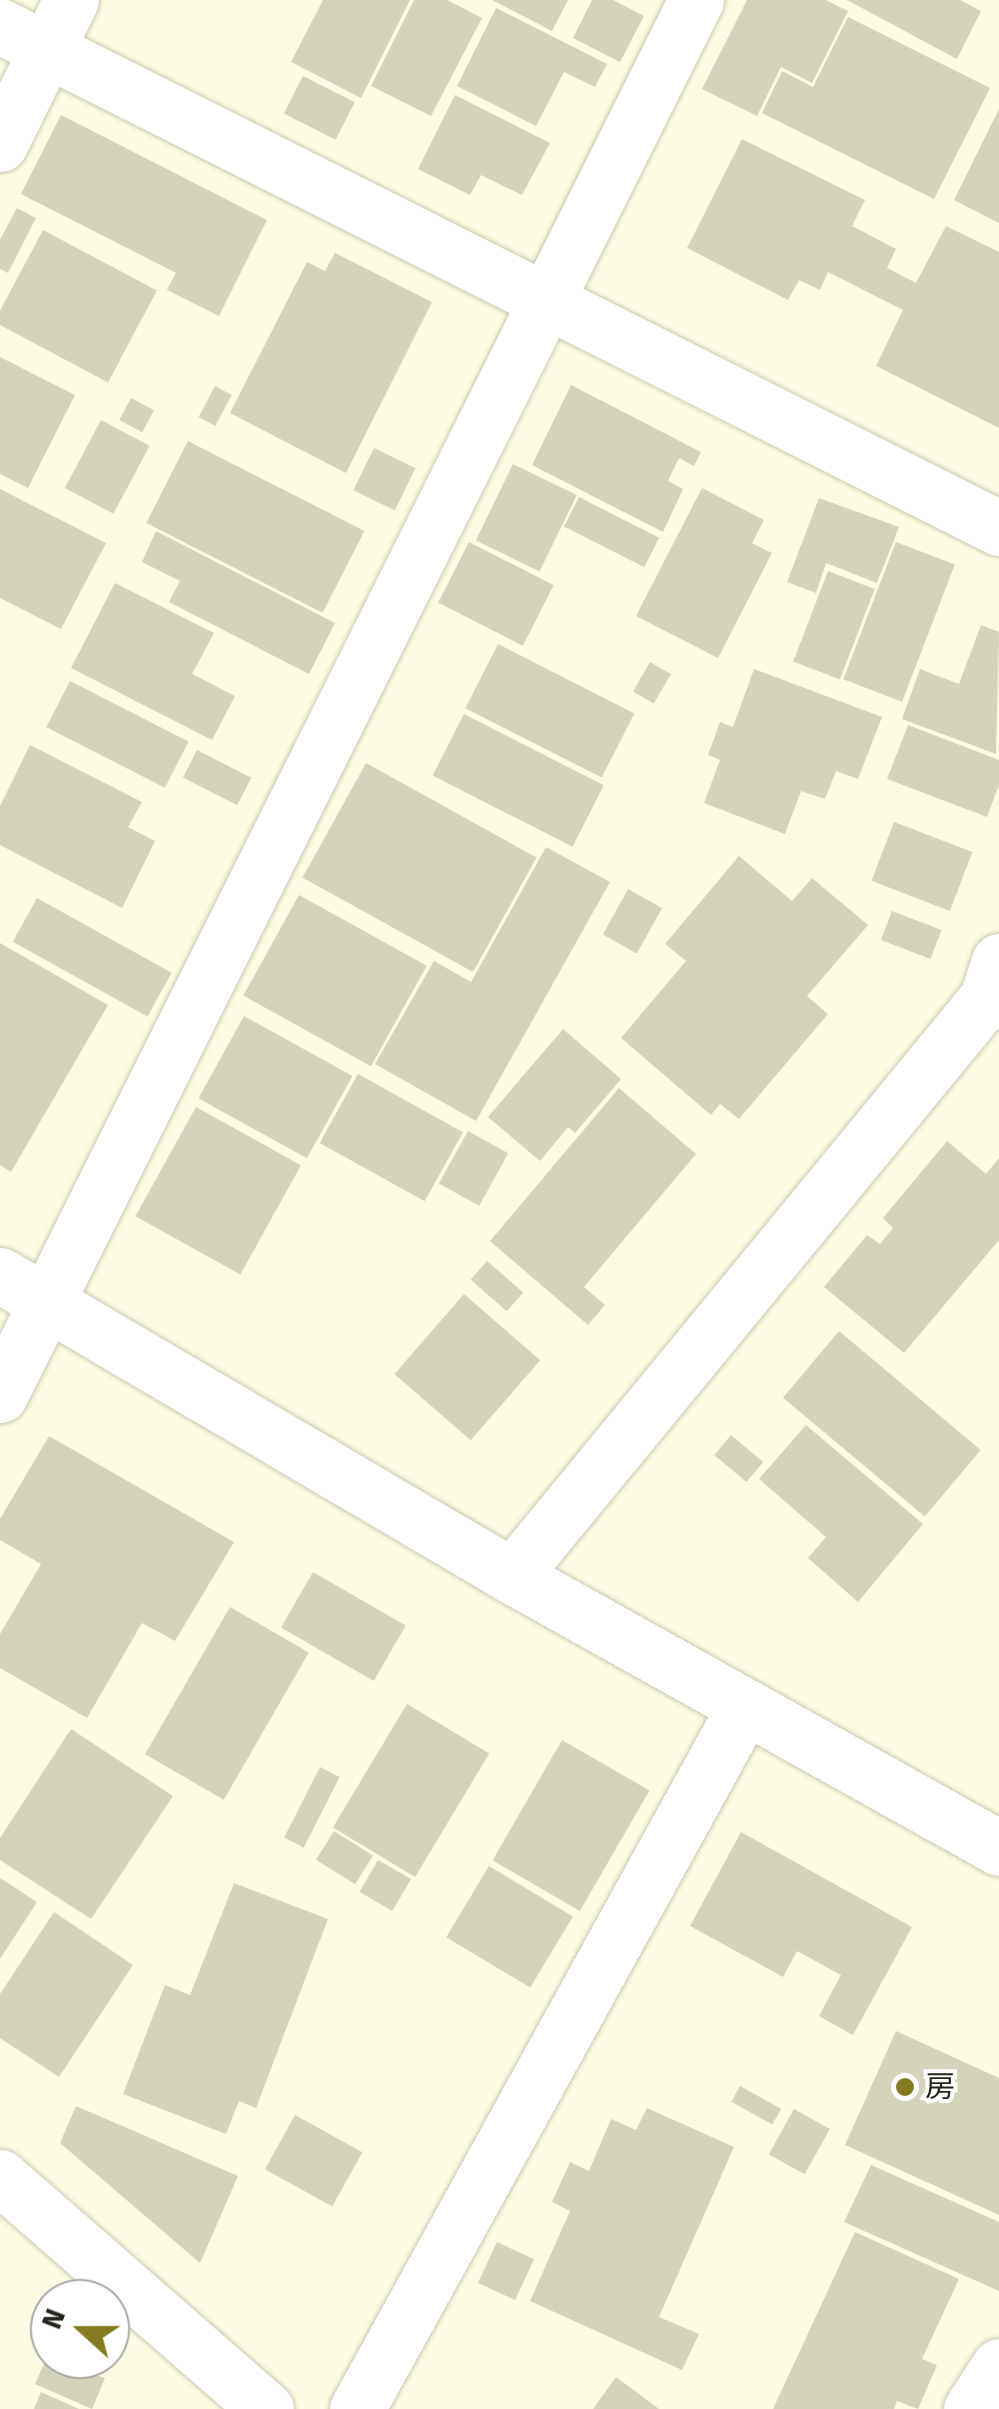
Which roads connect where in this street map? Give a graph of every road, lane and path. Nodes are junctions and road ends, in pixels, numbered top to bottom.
1 (71, 0) edge
2 (696, 0) edge
3 (23, 38) edge
4 (0, 144) edge
5 (543, 303) junction
6 (999, 528) edge
7 (999, 960) edge
8 (0, 1275) edge
9 (48, 1302) junction
10 (0, 1395) edge
11 (512, 1576) junction
12 (745, 1706) junction
13 (999, 1848) edge
14 (0, 2176) edge
15 (999, 2366) edge
16 (266, 2409) edge
17 (357, 2409) edge
18 (971, 2409) edge

1 - 3 street
2 - 5 street
3 - 4 street
3 - 5 street
5 - 6 street
5 - 9 street
7 - 11 street
8 - 9 street
9 - 10 street
9 - 11 street
11 - 12 street
12 - 13 street
12 - 17 street
14 - 16 street
15 - 18 street

